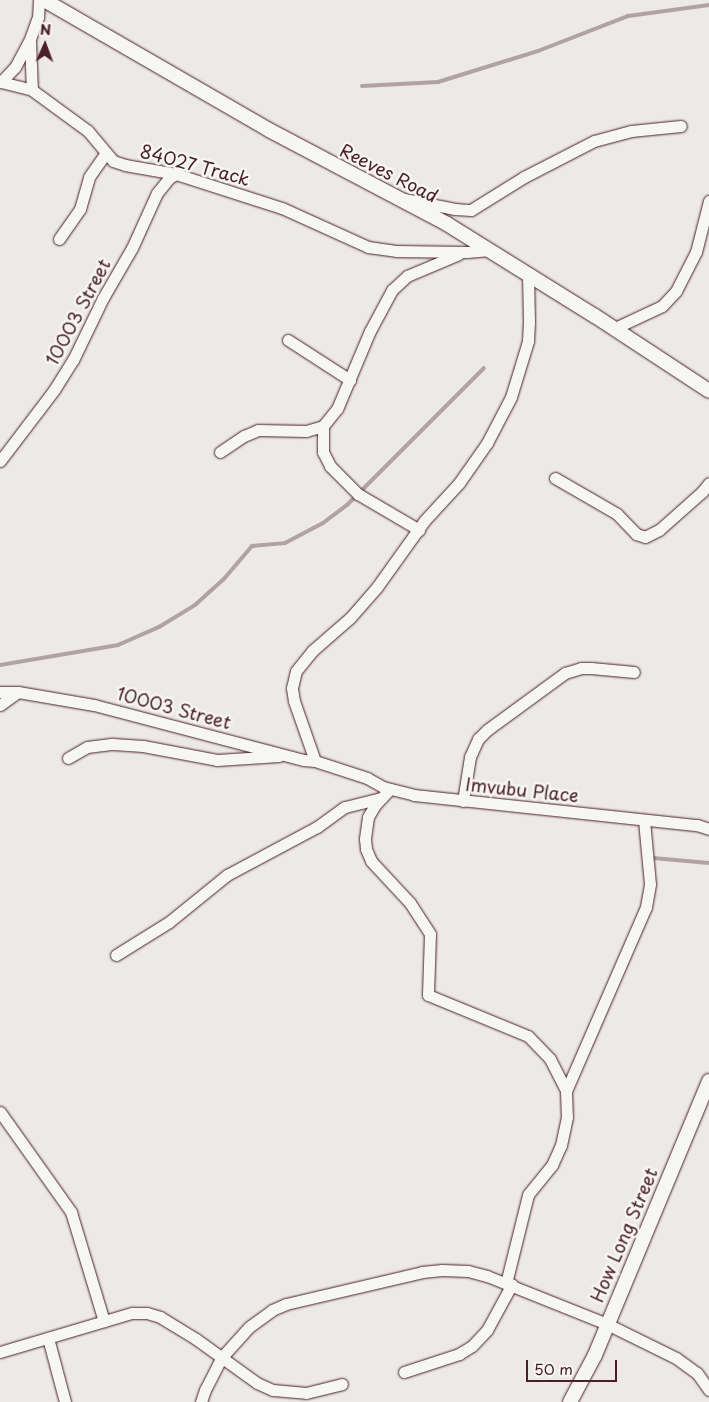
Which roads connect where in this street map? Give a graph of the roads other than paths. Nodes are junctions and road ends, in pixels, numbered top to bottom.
1 (39, 0) edge
2 (44, 0) edge
3 (30, 39) junction
4 (1, 82) edge
5 (32, 90) junction
6 (681, 126) dead end
7 (106, 153) junction
8 (176, 174) junction
9 (397, 198) junction
10 (709, 201) edge
11 (59, 239) dead end
12 (490, 250) junction
13 (466, 252) junction
14 (528, 273) junction
15 (615, 328) junction
16 (288, 340) dead end
17 (350, 380) junction
18 (709, 392) edge
19 (323, 426) junction
20 (220, 452) dead end
21 (0, 460) edge
22 (555, 478) dead end
23 (709, 483) edge
24 (419, 530) junction
25 (634, 672) dead end
26 (0, 692) edge
27 (18, 692) junction
28 (0, 705) edge
29 (286, 755) junction
30 (68, 758) dead end
31 (315, 760) junction
32 (336, 769) joint
33 (390, 789) junction
34 (381, 798) junction
35 (463, 801) junction
36 (644, 820) junction
37 (709, 829) edge
38 (116, 955) dead end
39 (709, 1080) edge
40 (566, 1091) junction
41 (0, 1112) edge
42 (509, 1284) junction
43 (104, 1321) junction
44 (607, 1324) junction
45 (48, 1338) junction
46 (0, 1352) edge
47 (222, 1357) junction
48 (404, 1372) dead end
49 (342, 1384) dead end
50 (709, 1390) edge
51 (65, 1402) edge
52 (202, 1402) edge
53 (570, 1402) edge

1 - 3 street, 84027 Track
2 - 9 street, Reeves Road
3 - 4 street, 84027 Track
3 - 5 street
4 - 5 street, 84027 Track
5 - 7 street, 84027 Track
6 - 9 street
7 - 8 street, 84027 Track
7 - 11 street
8 - 13 street, 84027 Track
8 - 21 street, 10003 Street
9 - 12 street, Reeves Road
10 - 15 street
12 - 13 street, 84027 Track
12 - 14 street, Reeves Road
13 - 17 street
14 - 15 street, Reeves Road
14 - 24 street
15 - 18 street, Reeves Road
16 - 17 street
17 - 19 street
19 - 20 street
19 - 24 street
22 - 23 street
24 - 31 street
25 - 35 street
26 - 27 street, 10003 Street
27 - 28 street
27 - 29 street, 10003 Street
29 - 30 street
29 - 31 street, 10003 Street
31 - 32 street, 10003 Street
32 - 33 street, Imvubu Place
33 - 34 street
33 - 35 street, Imvubu Place
34 - 38 street
34 - 40 street
35 - 36 street, Imvubu Place
36 - 37 street, Imvubu Place
36 - 40 street
39 - 44 street, How Long Street
40 - 42 street
41 - 43 street
42 - 44 street
42 - 47 street
42 - 48 street
43 - 45 street
43 - 47 street
44 - 50 street
44 - 53 street, How Long Street
45 - 46 street
45 - 51 street
47 - 49 street
47 - 52 street

